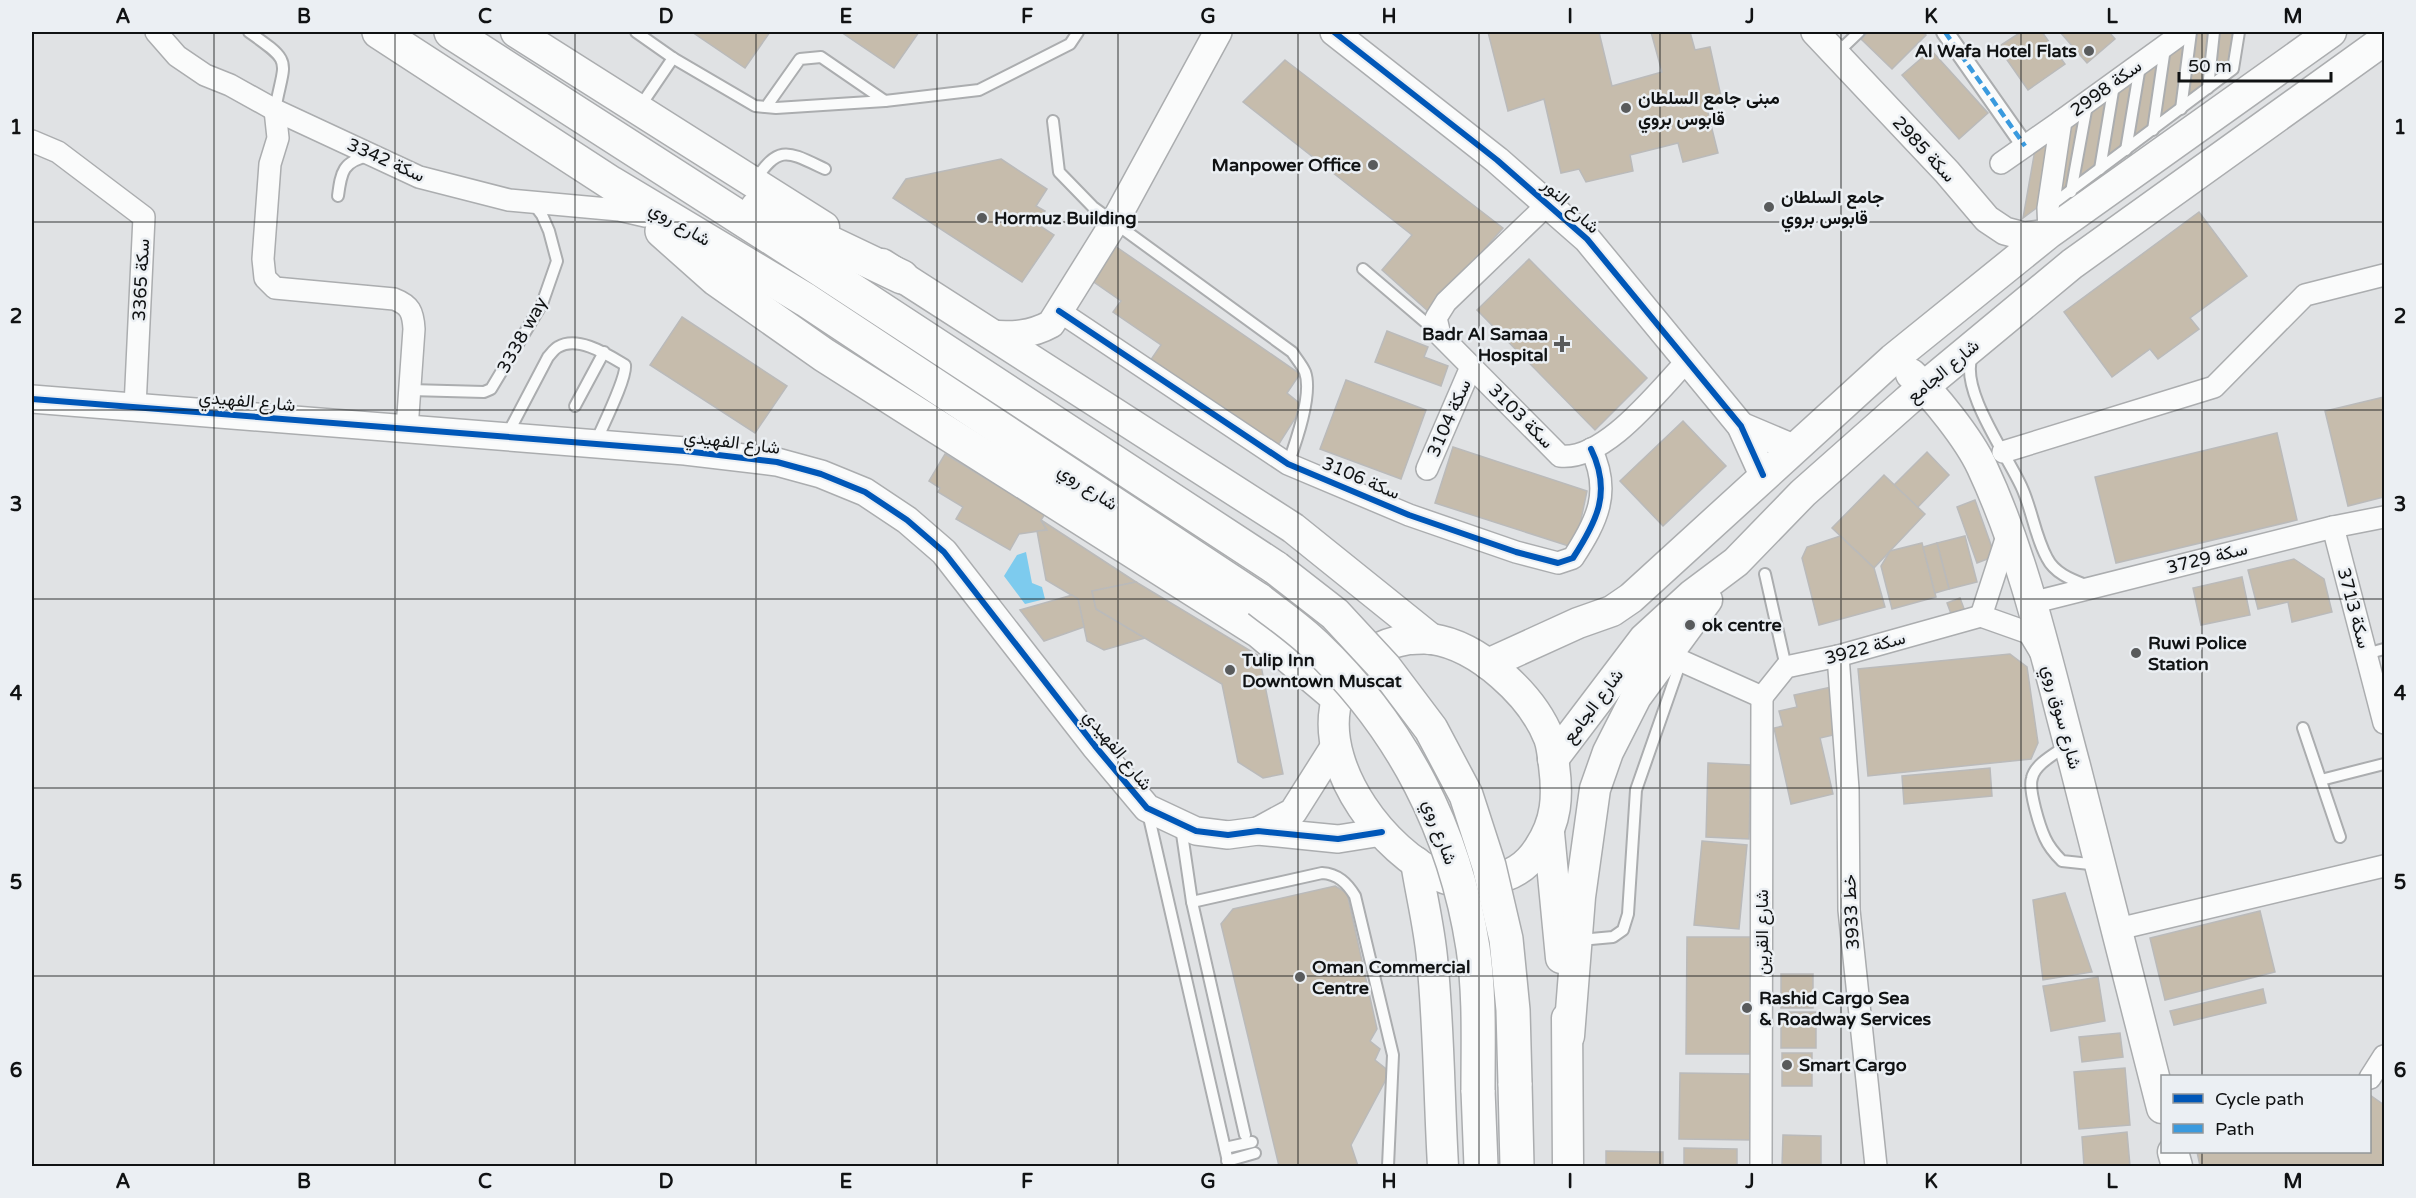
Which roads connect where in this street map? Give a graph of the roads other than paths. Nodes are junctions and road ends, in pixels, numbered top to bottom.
1 (156, 32) edge
2 (249, 32) edge
3 (379, 32) edge
4 (451, 32) edge
5 (636, 32) edge
6 (1078, 32) edge
7 (1218, 32) edge
8 (1334, 32) edge
9 (1815, 32) edge
10 (1859, 32) edge
11 (1945, 32) edge
12 (2184, 32) edge
13 (2191, 32) edge
14 (2214, 32) edge
15 (2238, 32) edge
16 (2331, 32) edge
17 (531, 36) edge
18 (2385, 40) edge
19 (2166, 45) junction
20 (1836, 54) junction
21 (2385, 54) edge
22 (673, 58) junction
23 (2141, 62) junction
24 (2115, 82) junction
25 (2208, 88) junction
26 (885, 101) junction
27 (2088, 102) junction
28 (766, 107) junction
29 (2181, 109) junction
30 (275, 110) junction
31 (638, 111) junction
32 (1053, 121) dead end
33 (2061, 121) junction
34 (303, 123) junction
35 (2153, 130) junction
36 (2257, 130) junction
37 (278, 138) junction
38 (32, 141) edge
39 (2025, 146) junction
40 (630, 148) junction
41 (2126, 150) junction
42 (372, 155) junction
43 (2001, 164) dead end
44 (825, 169) dead end
45 (2100, 169) junction
46 (754, 182) junction
47 (611, 183) junction
48 (2071, 192) junction
49 (338, 196) dead end
50 (533, 203) junction
51 (1548, 204) junction
52 (645, 216) junction
53 (2048, 220) junction
54 (1114, 223) junction
55 (1363, 269) dead end
56 (2385, 275) edge
57 (902, 277) junction
58 (1059, 311) junction
59 (989, 334) junction
60 (1440, 335) junction
61 (1977, 343) junction
62 (604, 352) junction
63 (1893, 359) junction
64 (1687, 361) junction
65 (1471, 367) junction
66 (1924, 386) junction
67 (410, 390) junction
68 (32, 399) edge
69 (575, 406) dead end
70 (135, 407) junction
71 (1741, 426) junction
72 (407, 429) junction
73 (505, 438) junction
74 (595, 444) junction
75 (1793, 448) junction
76 (1591, 449) junction
77 (2003, 452) junction
78 (1288, 464) junction
79 (1427, 469) dead end
80 (1763, 475) junction
81 (2385, 517) edge
82 (2334, 527) junction
83 (2008, 533) junction
84 (1736, 561) junction
85 (1766, 574) dead end
86 (2091, 587) junction
87 (2031, 603) junction
88 (1981, 616) junction
89 (1431, 639) junction
90 (2375, 651) edge
91 (1838, 656) junction
92 (1674, 658) junction
93 (2047, 662) junction
94 (1488, 664) junction
95 (1786, 667) junction
96 (1338, 697) junction
97 (1762, 697) junction
98 (2385, 723) edge
99 (2303, 728) dead end
100 (1336, 744) junction
101 (2069, 744) junction
102 (1553, 759) junction
103 (2385, 764) edge
104 (2320, 780) junction
105 (1147, 808) junction
106 (1180, 824) junction
107 (1258, 831) junction
108 (1382, 832) junction
109 (1549, 832) junction
110 (2340, 837) dead end
111 (1416, 862) junction
112 (2101, 865) junction
113 (2385, 866) edge
114 (1192, 902) junction
115 (2118, 929) junction
116 (1576, 940) junction
117 (1569, 1036) junction
118 (2385, 1056) edge
119 (2371, 1077) edge
120 (2161, 1100) edge
121 (1225, 1148) junction
122 (1255, 1154) dead end
123 (1228, 1164) edge
124 (1388, 1167) edge
125 (1443, 1167) edge
126 (1480, 1167) edge
127 (1517, 1167) edge
128 (1568, 1167) edge
129 (1761, 1167) edge
130 (1876, 1167) edge

1 - 30 street, سكة 3342
2 - 30 lane
3 - 47 main road, شارع روي
4 - 40 main road, شارع روي
5 - 22 lane
6 - 26 lane
7 - 54 street
8 - 51 street, شارع النور
9 - 20 street, سكة 2985
10 - 20 lane
11 - 39 street
12 - 19 street, سكة 2998
13 - 29 lane
14 - 25 lane
15 - 25 lane
16 - 53 main road
17 - 31 main road
18 - 36 main road, شارع الجامع
19 - 23 street, سكة 2998
19 - 35 lane
20 - 53 street, سكة 2985
21 - 36 street
22 - 28 lane
22 - 31 lane
23 - 24 street, سكة 2998
23 - 41 lane
24 - 27 street, سكة 2998
24 - 45 lane
25 - 29 lane
26 - 28 lane
26 - 28 lane
27 - 33 street, سكة 2998
27 - 48 lane
29 - 35 lane
30 - 34 street, سكة 3342
30 - 37 street
31 - 46 main road
32 - 54 lane
33 - 39 street
33 - 53 street, سكة 2998
34 - 37 street
34 - 42 street, سكة 3342
35 - 41 lane
36 - 61 main road, شارع الجامع
37 - 67 street
38 - 70 street, سكة 3365
39 - 43 street
40 - 57 main road
40 - 127 main road, شارع روي, bridge
41 - 45 lane
42 - 49 lane
42 - 50 street, سكة 3342
44 - 46 lane
45 - 48 lane
46 - 57 main road
47 - 52 main road
47 - 126 main road, شارع روي, bridge
48 - 53 lane
50 - 52 street, سكة 3342
50 - 67 lane, 3338 way
51 - 60 street
51 - 64 street, شارع النور
52 - 96 main road
53 - 63 main road
54 - 58 street
54 - 78 lane
55 - 60 lane
56 - 77 street
57 - 59 main road
58 - 59 street
58 - 78 street, سكة 3106
59 - 89 main road
60 - 65 street, سكة 3103
61 - 66 main road, شارع الجامع
61 - 77 lane
62 - 69 lane
62 - 73 lane
62 - 74 lane
63 - 66 main road, شارع سوق روي
63 - 75 main road
64 - 71 street, شارع النور
64 - 76 street, سكة 3103
65 - 76 street, سكة 3103
65 - 79 street, سكة 3104
66 - 83 main road, شارع سوق روي
66 - 84 main road, شارع الجامع
67 - 72 street
68 - 70 street, شارع الفهيدي
70 - 72 street, شارع الفهيدي
71 - 75 street, شارع النور
71 - 80 street, شارع النور
72 - 73 street, شارع الفهيدي
73 - 74 street, شارع الفهيدي
74 - 105 street, شارع الفهيدي
75 - 80 main road
76 - 78 street, سكة 3106
77 - 86 lane
80 - 94 main road
81 - 82 street, سكة 3729
82 - 86 street, سكة 3729
82 - 90 street, سكة 3713
83 - 87 main road, شارع سوق روي
83 - 88 street
84 - 92 main road
84 - 102 main road, شارع الجامع
85 - 95 lane
86 - 87 street, سكة 3729
87 - 93 main road, شارع سوق روي
88 - 91 street, سكة 3922
88 - 93 street
89 - 94 main road
89 - 96 main road
90 - 98 street, سكة 3713
91 - 95 street, سكة 3922
91 - 130 street, 3933 خط
92 - 97 street
92 - 116 main road
92 - 116 lane
93 - 101 main road, شارع سوق روي
94 - 102 main road
95 - 97 street
96 - 100 main road
97 - 129 street, شارع القرين
99 - 104 lane
100 - 107 street, شارع الفهيدي
100 - 108 main road
101 - 112 main road, شارع سوق روي
101 - 112 lane
102 - 109 main road
103 - 104 lane
104 - 110 lane
105 - 106 street, شارع الفهيدي
105 - 121 lane
106 - 107 street, شارع الفهيدي
106 - 114 lane
107 - 108 street, شارع الفهيدي
108 - 111 main road
109 - 111 main road
109 - 117 main road
111 - 125 main road
112 - 115 main road, شارع سوق روي
113 - 115 street
114 - 121 lane
114 - 124 lane
115 - 120 main road, شارع سوق روي
116 - 117 main road
117 - 128 main road
118 - 119 street
121 - 123 lane
122 - 123 lane

